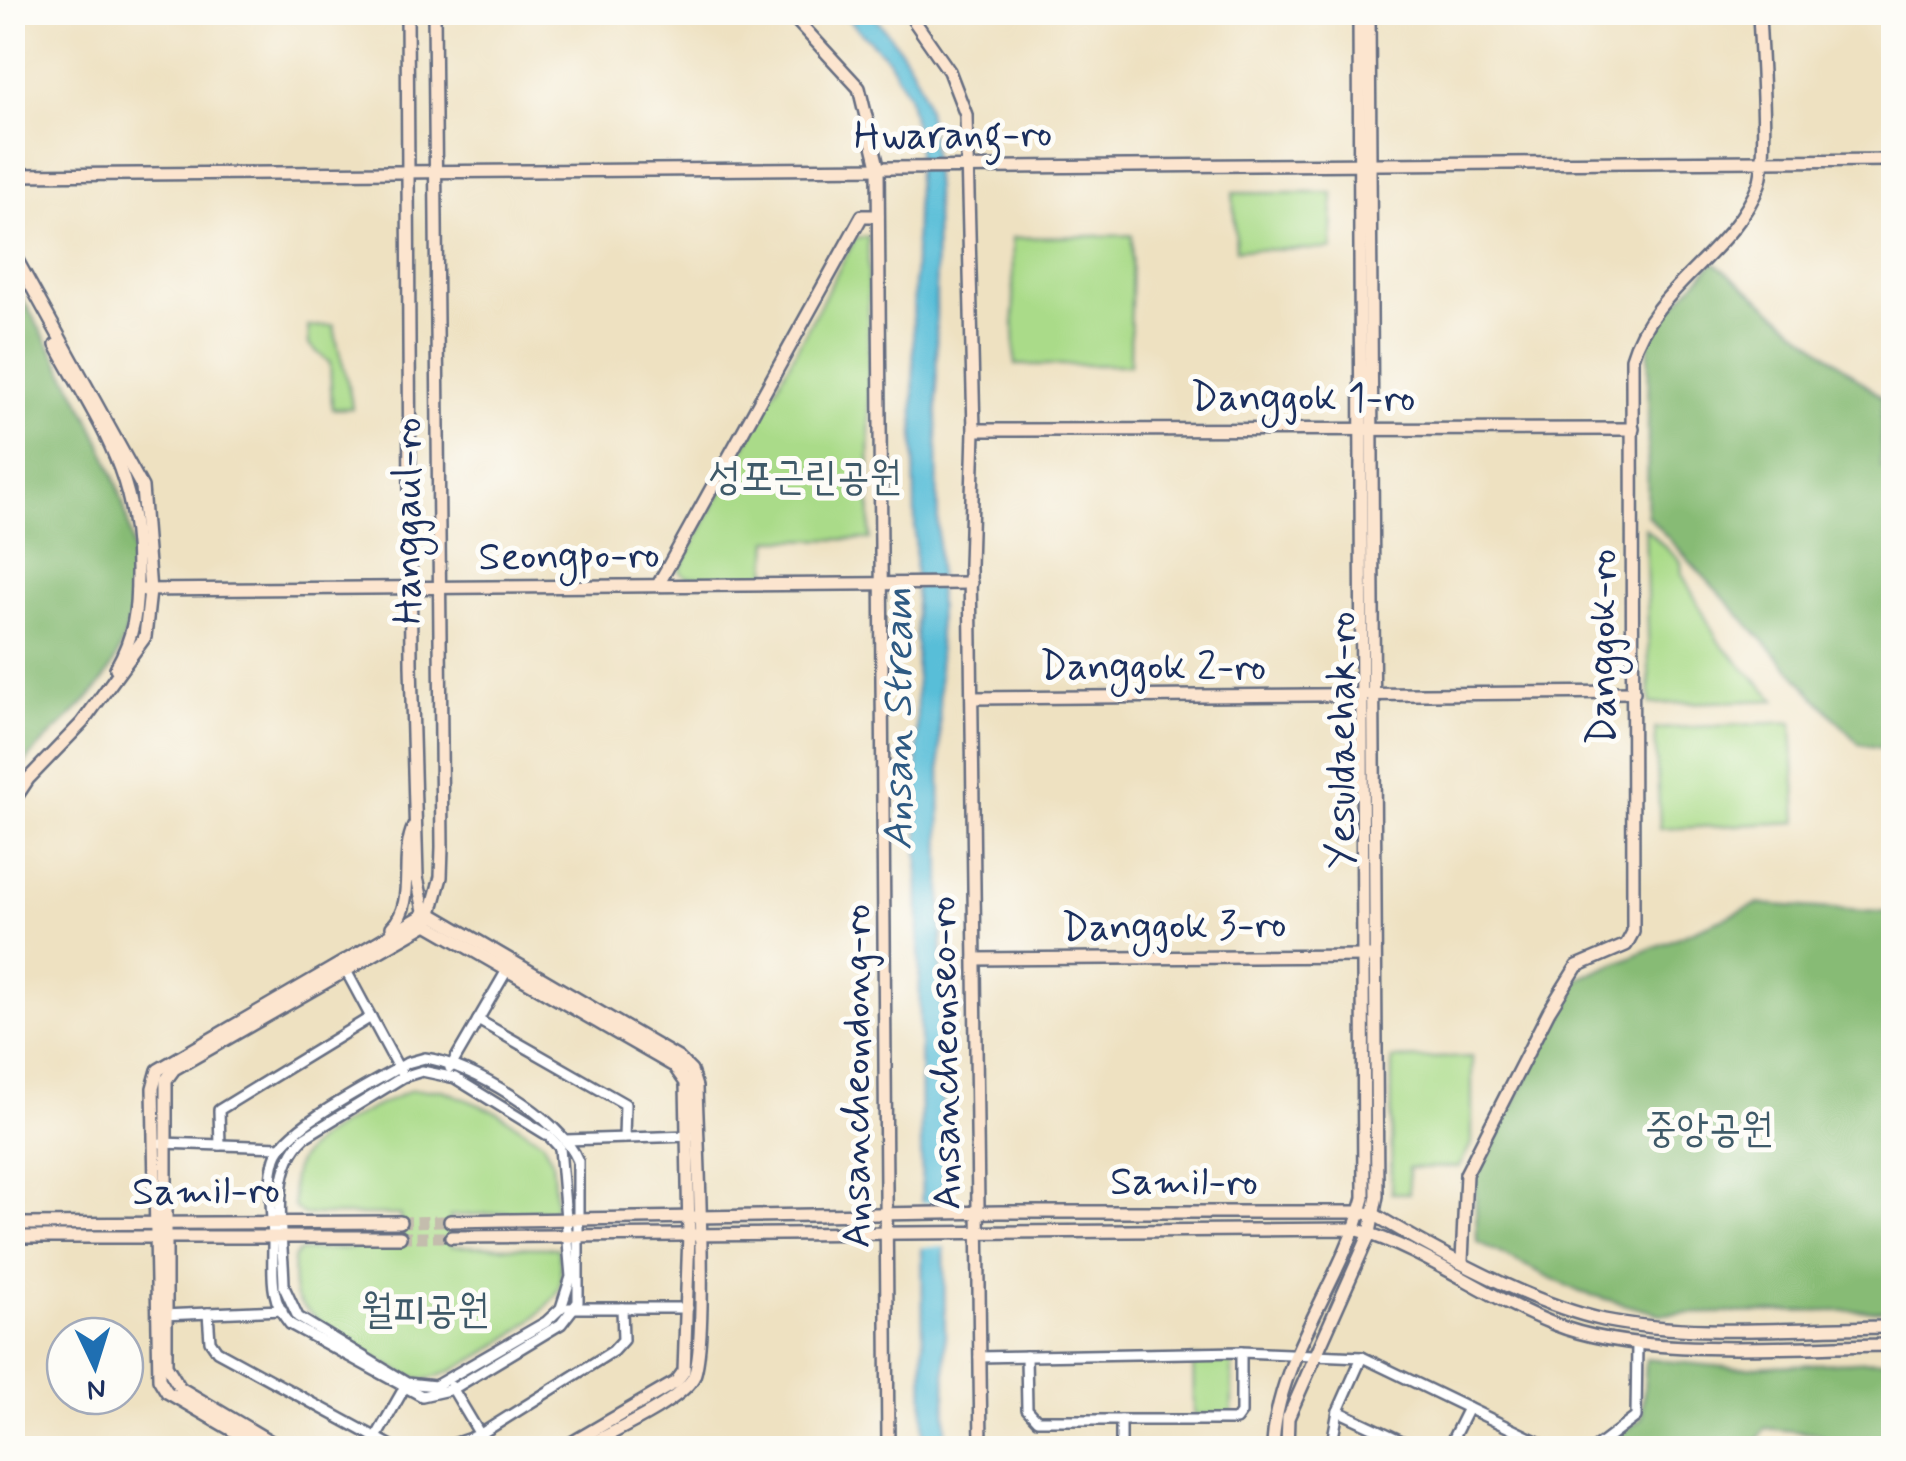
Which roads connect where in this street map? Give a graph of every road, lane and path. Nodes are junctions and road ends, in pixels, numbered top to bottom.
1 (407, 12) edge
2 (434, 12) edge
3 (789, 12) edge
4 (908, 12) edge
5 (1359, 12) edge
6 (1369, 12) edge
7 (1759, 12) edge
8 (1762, 160) junction
9 (1894, 160) edge
10 (1364, 162) junction
11 (968, 164) junction
12 (878, 166) junction
13 (436, 170) junction
14 (409, 171) junction
15 (12, 175) edge
16 (878, 216) junction
17 (12, 251) edge
18 (12, 267) edge
19 (1366, 429) junction
20 (1633, 429) junction
21 (974, 430) junction
22 (881, 583) junction
23 (971, 583) junction
24 (658, 586) junction
25 (413, 589) junction
26 (438, 589) junction
27 (144, 590) junction
28 (1634, 692) junction
29 (1367, 697) junction
30 (972, 698) junction
31 (12, 790) edge
32 (12, 803) edge
33 (416, 822) junction
34 (428, 918) junction
35 (376, 941) junction
36 (1368, 956) junction
37 (974, 959) junction
38 (343, 965) junction
39 (509, 966) junction
40 (370, 1017) junction
41 (478, 1020) junction
42 (452, 1065) junction
43 (400, 1073) junction
44 (446, 1075) junction
45 (692, 1136) junction
46 (624, 1138) junction
47 (567, 1140) junction
48 (553, 1141) junction
49 (158, 1142) junction
50 (220, 1145) junction
51 (280, 1147) junction
52 (294, 1147) junction
53 (1360, 1212) junction
54 (977, 1213) junction
55 (1375, 1214) junction
56 (895, 1215) junction
57 (694, 1217) junction
58 (574, 1218) junction
59 (277, 1220) junction
60 (450, 1221) tunnel mouth
61 (159, 1222) junction
62 (400, 1222) tunnel mouth
63 (12, 1224) edge
64 (1356, 1228) junction
65 (977, 1232) junction
66 (895, 1233) junction
67 (1370, 1233) junction
68 (694, 1234) junction
69 (575, 1235) junction
70 (279, 1236) junction
71 (12, 1237) edge
72 (159, 1237) junction
73 (400, 1237) tunnel mouth
74 (450, 1237) tunnel mouth
75 (1462, 1261) junction
76 (561, 1308) junction
77 (573, 1308) junction
78 (622, 1308) junction
79 (693, 1308) junction
80 (278, 1310) junction
81 (294, 1310) junction
82 (208, 1313) junction
83 (160, 1315) junction
84 (1894, 1327) edge
85 (1638, 1344) junction
86 (1894, 1345) edge
87 (1241, 1352) junction
88 (1299, 1353) junction
89 (1316, 1354) junction
90 (979, 1356) junction
91 (1026, 1356) junction
92 (1362, 1357) junction
93 (447, 1379) junction
94 (405, 1386) junction
95 (453, 1389) junction
96 (1468, 1408) junction
97 (1338, 1411) junction
98 (1121, 1420) junction
99 (480, 1434) junction
100 (372, 1445) edge
101 (262, 1448) edge
102 (281, 1448) edge
103 (395, 1448) edge
104 (441, 1448) edge
105 (488, 1448) edge
106 (563, 1448) edge
107 (583, 1448) edge
108 (888, 1448) edge
109 (980, 1448) edge
110 (1122, 1448) edge
111 (1273, 1448) edge
112 (1287, 1448) edge
113 (1332, 1448) edge
114 (1417, 1448) edge
115 (1448, 1448) edge
116 (1551, 1448) edge
117 (1595, 1448) edge

1 - 14 street, Hanggaul-ro
2 - 13 street, Hanggaul-ro
3 - 12 street, Ansancheondong-ro
4 - 11 street, Ansancheonseo-ro
5 - 10 street, Yesuldaehak-ro
6 - 10 street, Yesuldaehak-ro
7 - 8 street, Danggok-ro
8 - 9 street, Hwarang-ro
8 - 10 street, Hwarang-ro
8 - 20 street, Danggok-ro
10 - 11 street, Hwarang-ro
10 - 19 street, Yesuldaehak-ro
11 - 12 street, Hwarang-ro
11 - 21 street, Ansancheonseo-ro
12 - 13 street, Hwarang-ro
12 - 16 street, Ansancheondong-ro
13 - 14 street, Hwarang-ro
13 - 26 street, Hanggaul-ro
14 - 15 street, Hwarang-ro
14 - 25 street, Hanggaul-ro
16 - 22 street, Ansancheondong-ro
16 - 24 street
17 - 27 street
18 - 27 street
19 - 20 street, Danggok 1-ro
19 - 21 street, Danggok 1-ro
19 - 29 street, Yesuldaehak-ro
20 - 28 street, Danggok-ro
21 - 23 street, Ansancheonseo-ro
22 - 23 street, Seongpo-ro
22 - 24 street, Seongpo-ro
22 - 56 street, Ansancheondong-ro
23 - 30 street, Ansancheonseo-ro
24 - 26 street, Seongpo-ro
25 - 26 street, Seongpo-ro
25 - 27 street, Seongpo-ro
25 - 33 street, Hanggaul-ro
26 - 34 street, Hanggaul-ro
27 - 31 street
27 - 32 street
28 - 29 street, Danggok 2-ro
28 - 75 street, Danggok-ro
29 - 30 street, Danggok 2-ro
29 - 36 street, Yesuldaehak-ro
30 - 37 street, Ansancheonseo-ro
33 - 34 street, Hanggaul-ro
33 - 35 street, Hanggaul-ro
34 - 35 street
34 - 38 street
34 - 39 street
35 - 38 street
36 - 37 street, Danggok 3-ro
36 - 53 street, Yesuldaehak-ro
36 - 55 street, Yesuldaehak-ro
37 - 54 street, Ansancheonseo-ro
38 - 40 street
38 - 49 street
39 - 41 street
39 - 45 street
40 - 43 street
40 - 50 street
41 - 42 street
41 - 46 street
42 - 43 street
42 - 44 street
42 - 47 street
43 - 44 street
43 - 51 street
43 - 52 street
44 - 48 street
45 - 46 street
45 - 57 street
46 - 47 street
47 - 48 street
47 - 58 street
48 - 58 street
49 - 50 street
49 - 61 street
50 - 51 street
51 - 52 street
51 - 59 street
52 - 59 street
53 - 54 street, Samil-ro
53 - 55 street, Samil-ro
53 - 64 street, Yesuldaehak-ro
54 - 56 street, Samil-ro
54 - 65 street, Ansancheonseo-ro
55 - 67 street, Yesuldaehak-ro
55 - 75 street, Samil-ro
56 - 57 street, Samil-ro
56 - 66 street, Ansancheondong-ro
57 - 58 street, Samil-ro
57 - 68 street
58 - 60 street, Samil-ro
58 - 69 street
59 - 61 street, Samil-ro
59 - 62 street, Samil-ro
59 - 70 street
61 - 63 street, Samil-ro
61 - 72 street
64 - 65 street, Samil-ro
64 - 67 street, Samil-ro
64 - 88 street, Yesuldaehak-ro
65 - 66 street, Samil-ro
65 - 90 street, Ansancheonseo-ro
66 - 68 street, Samil-ro
66 - 108 street, Ansancheondong-ro
67 - 85 street, Samil-ro
67 - 89 street, Yesuldaehak-ro
68 - 69 street, Samil-ro
68 - 79 street
69 - 74 street, Samil-ro
69 - 76 street
69 - 77 street
70 - 72 street, Samil-ro
70 - 73 street, Samil-ro
70 - 80 street
70 - 81 street
71 - 72 street, Samil-ro
72 - 83 street
75 - 84 street, Samil-ro
76 - 77 street
76 - 93 street
77 - 78 street
77 - 95 street
78 - 79 street
78 - 99 street
79 - 106 street
79 - 107 street
80 - 81 street
80 - 82 street
80 - 94 street
81 - 94 street
82 - 83 street
82 - 100 street
83 - 101 street
83 - 102 street
85 - 86 street, Samil-ro
85 - 117 street
87 - 88 street
87 - 91 street
87 - 98 street
88 - 89 street
88 - 111 street, Yesuldaehak-ro
89 - 92 street
89 - 112 street, Yesuldaehak-ro
90 - 91 street
90 - 109 street, Ansancheonseo-ro
91 - 98 street
92 - 96 street
92 - 97 street
93 - 94 street
93 - 95 street
94 - 95 street
94 - 100 street
95 - 99 street
96 - 115 street
96 - 116 street
97 - 113 street
97 - 114 street
98 - 110 street
99 - 104 street
99 - 105 street
100 - 103 street

